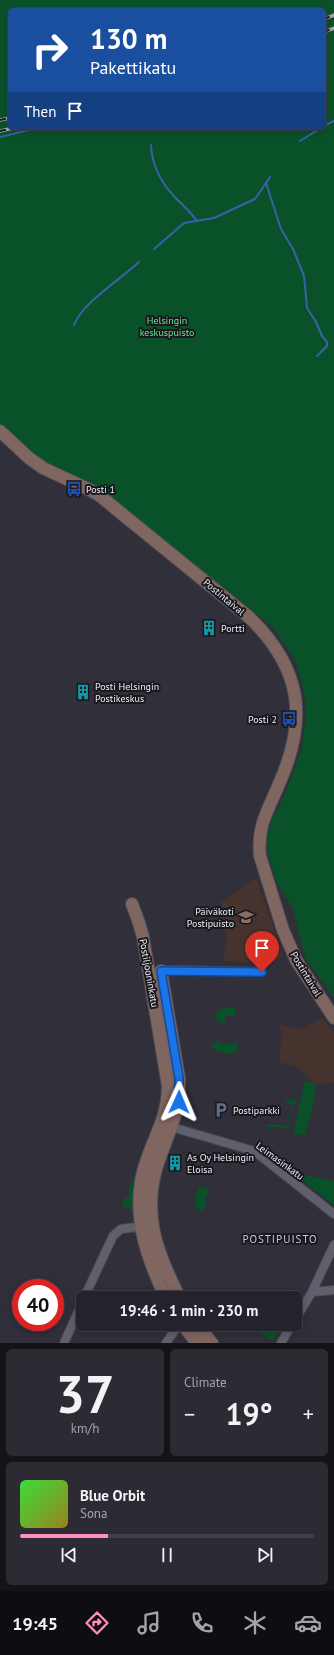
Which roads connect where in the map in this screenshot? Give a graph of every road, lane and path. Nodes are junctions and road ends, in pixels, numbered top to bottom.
1 (0, 431) edge
2 (132, 904) dead end
3 (161, 971) junction
4 (262, 972) dead end
5 (148, 973) junction
6 (334, 1018) edge
7 (167, 1126) junction
8 (334, 1214) edge
9 (146, 1226) junction
10 (334, 1245) edge
11 (334, 1290) edge
12 (87, 1291) edge
13 (163, 1291) edge
14 (177, 1291) edge
15 (312, 1292) junction
16 (302, 1303) edge
17 (76, 1316) edge
18 (174, 1331) edge
19 (188, 1331) edge
20 (202, 1331) edge
21 (288, 1331) edge
22 (64, 1343) edge
23 (166, 1343) edge
24 (197, 1343) edge
25 (212, 1343) edge
26 (281, 1343) edge

1 - 6 street, Postintaival
2 - 5 street, Postiljooninkatu
3 - 4 street
3 - 5 street
3 - 7 street, Postiljooninkatu
5 - 7 street, Postiljooninkatu
7 - 8 street, Leimasinkatu
7 - 9 street, Postiljooninkatu
9 - 12 street
9 - 13 street, Postiljooninkatu
9 - 14 street, Postiljooninkatu
10 - 15 street
11 - 15 street
15 - 16 street
17 - 22 street
18 - 23 street
19 - 24 street
20 - 25 street
21 - 26 street

